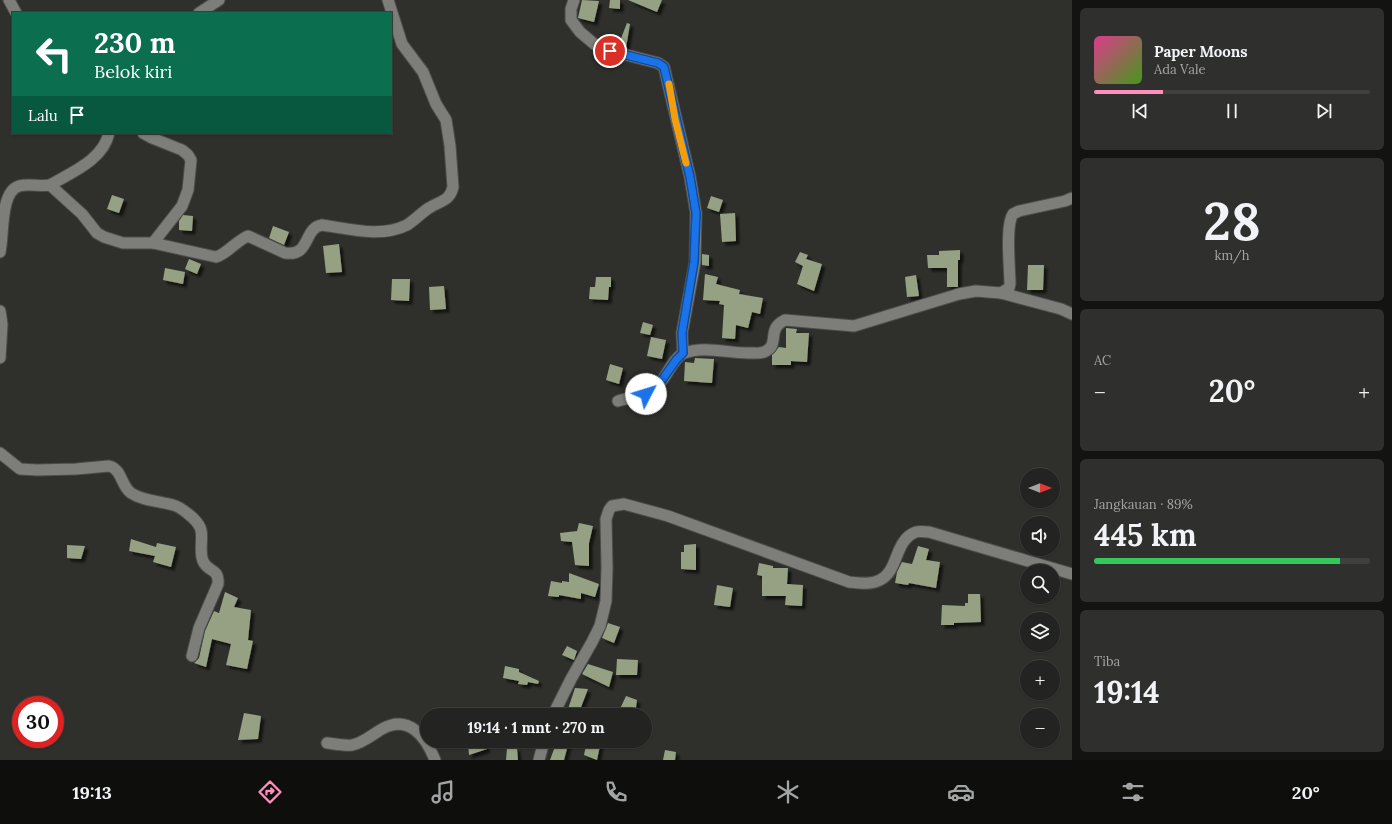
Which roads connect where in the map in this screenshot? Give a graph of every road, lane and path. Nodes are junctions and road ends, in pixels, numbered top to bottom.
1 (9, 0) edge
2 (219, 0) edge
3 (388, 0) edge
4 (574, 0) edge
5 (15, 12) edge
6 (201, 12) edge
7 (392, 12) edge
8 (392, 13) edge
9 (109, 134) edge
10 (145, 134) edge
11 (50, 184) junction
12 (1072, 198) edge
13 (153, 243) junction
14 (0, 252) edge
15 (1001, 293) junction
16 (0, 311) edge
17 (1072, 314) edge
18 (0, 351) edge
19 (683, 353) junction
20 (618, 401) dead end
21 (0, 453) edge
22 (1072, 574) edge
23 (192, 656) dead end
24 (557, 708) edge
25 (327, 743) dead end
26 (542, 748) edge
27 (435, 760) edge
28 (539, 760) edge

1 - 5 street
2 - 6 street
3 - 7 street
4 - 19 street
8 - 13 street
9 - 11 street
10 - 13 street
11 - 13 street
11 - 14 street
12 - 15 street
15 - 17 street
15 - 19 street
16 - 18 street
19 - 20 street
21 - 23 street
22 - 24 street
25 - 27 street
26 - 28 street

